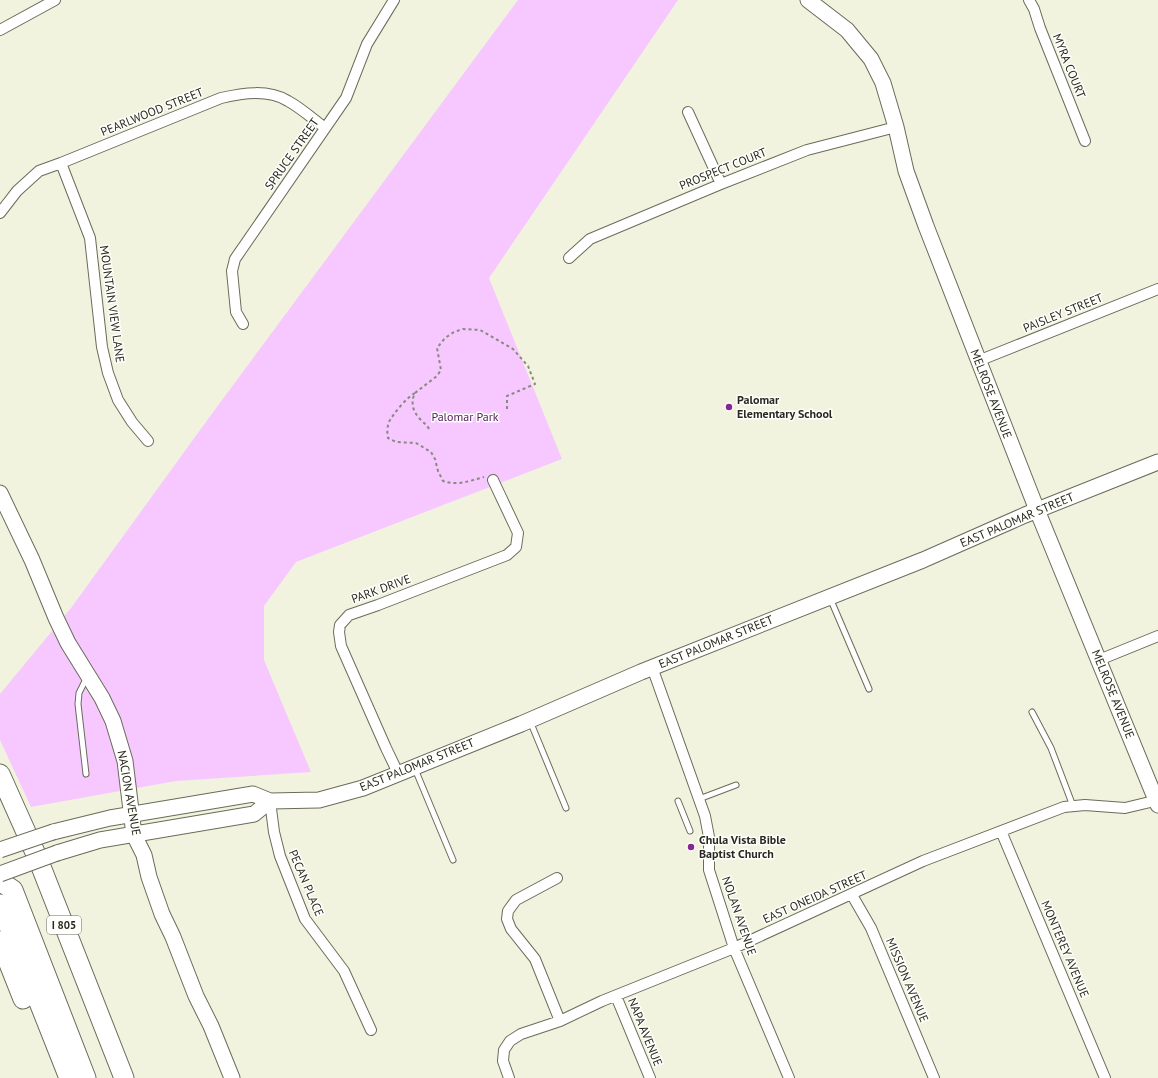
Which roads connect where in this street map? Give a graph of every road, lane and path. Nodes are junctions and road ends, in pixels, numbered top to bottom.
1 (55, 0) edge
2 (394, 0) edge
3 (808, 0) edge
4 (1029, 0) edge
5 (0, 30) edge
6 (688, 112) dead end
7 (896, 127) junction
8 (325, 128) junction
9 (1085, 141) dead end
10 (61, 163) junction
11 (721, 184) junction
12 (0, 213) edge
13 (569, 258) dead end
14 (1158, 289) edge
15 (243, 324) dead end
16 (978, 361) junction
17 (415, 394) junction
18 (507, 409) dead end
19 (430, 429) dead end
20 (148, 441) dead end
21 (1158, 462) edge
22 (489, 478) joint
23 (0, 493) edge
24 (1037, 510) junction
25 (830, 597) junction
26 (1158, 636) edge
27 (1099, 660) junction
28 (652, 667) junction
29 (88, 674) junction
30 (868, 689) dead end
31 (1032, 712) dead end
32 (529, 720) junction
33 (414, 766) junction
34 (398, 773) junction
35 (0, 774) edge
36 (86, 774) dead end
37 (736, 785) dead end
38 (699, 799) junction
39 (270, 801) junction
40 (678, 801) dead end
41 (1157, 802) edge
42 (1073, 806) junction
43 (566, 808) dead end
44 (132, 815) junction
45 (690, 831) dead end
46 (1001, 831) junction
47 (134, 835) junction
48 (0, 850) edge
49 (453, 860) dead end
50 (557, 878) dead end
51 (0, 881) edge
52 (852, 895) junction
53 (0, 904) edge
54 (0, 941) edge
55 (734, 948) junction
56 (616, 996) junction
57 (560, 1021) junction
58 (371, 1030) dead end
59 (61, 1037) junction
60 (55, 1078) edge
61 (69, 1078) edge
62 (86, 1078) edge
63 (124, 1078) edge
64 (232, 1078) edge
65 (510, 1078) edge
66 (650, 1078) edge
67 (789, 1078) edge
68 (934, 1078) edge
69 (1105, 1078) edge

1 - 5 street
2 - 8 street, SPRUCE STREET
3 - 7 main road, MELROSE AVENUE
4 - 9 street, MYRA COURT
6 - 11 street
7 - 11 street, PROSPECT COURT
7 - 16 main road, MELROSE AVENUE
8 - 10 street, PEARLWOOD STREET
8 - 15 street, SPRUCE STREET
10 - 12 street, PEARLWOOD STREET
10 - 20 street, MOUNTAIN VIEW LANE
11 - 13 street, PROSPECT COURT
14 - 16 street, PAISLEY STREET
16 - 24 main road, MELROSE AVENUE
17 - 18 path
17 - 19 path
17 - 22 path
21 - 24 main road, EAST PALOMAR STREET
22 - 34 street, PARK DRIVE
23 - 29 main road, NACION AVENUE
24 - 25 main road, EAST PALOMAR STREET
24 - 27 main road, MELROSE AVENUE
25 - 28 main road, EAST PALOMAR STREET
25 - 30 lane
26 - 27 street
27 - 41 main road, MELROSE AVENUE
28 - 32 main road, EAST PALOMAR STREET
28 - 38 street, NOLAN AVENUE
29 - 36 lane
29 - 44 main road, NACION AVENUE
31 - 42 lane
32 - 33 main road, EAST PALOMAR STREET
32 - 43 lane
33 - 34 main road, EAST PALOMAR STREET
33 - 49 lane
34 - 39 main road, EAST PALOMAR STREET
35 - 63 highway, I 805
37 - 38 lane
38 - 55 street, NOLAN AVENUE
39 - 44 main road, EAST PALOMAR STREET
39 - 47 main road
39 - 58 street, PECAN PLACE
40 - 45 lane
41 - 42 street, EAST ONEIDA STREET
42 - 46 street, EAST ONEIDA STREET
44 - 47 main road, NACION AVENUE
44 - 48 main road, EAST PALOMAR STREET, bridge
46 - 52 street, EAST ONEIDA STREET
46 - 69 street, MONTEREY AVENUE
47 - 51 main road, bridge
47 - 64 main road, NACION AVENUE
50 - 57 street
51 - 59 highway
52 - 55 street, EAST ONEIDA STREET
52 - 68 street, MISSION AVENUE
53 - 59 highway
54 - 60 highway
55 - 56 street, EAST ONEIDA STREET
55 - 67 street, NOLAN AVENUE
56 - 57 street, EAST ONEIDA STREET
56 - 66 street, NAPA AVENUE
57 - 65 street, EAST ONEIDA STREET
59 - 61 highway
59 - 62 highway

